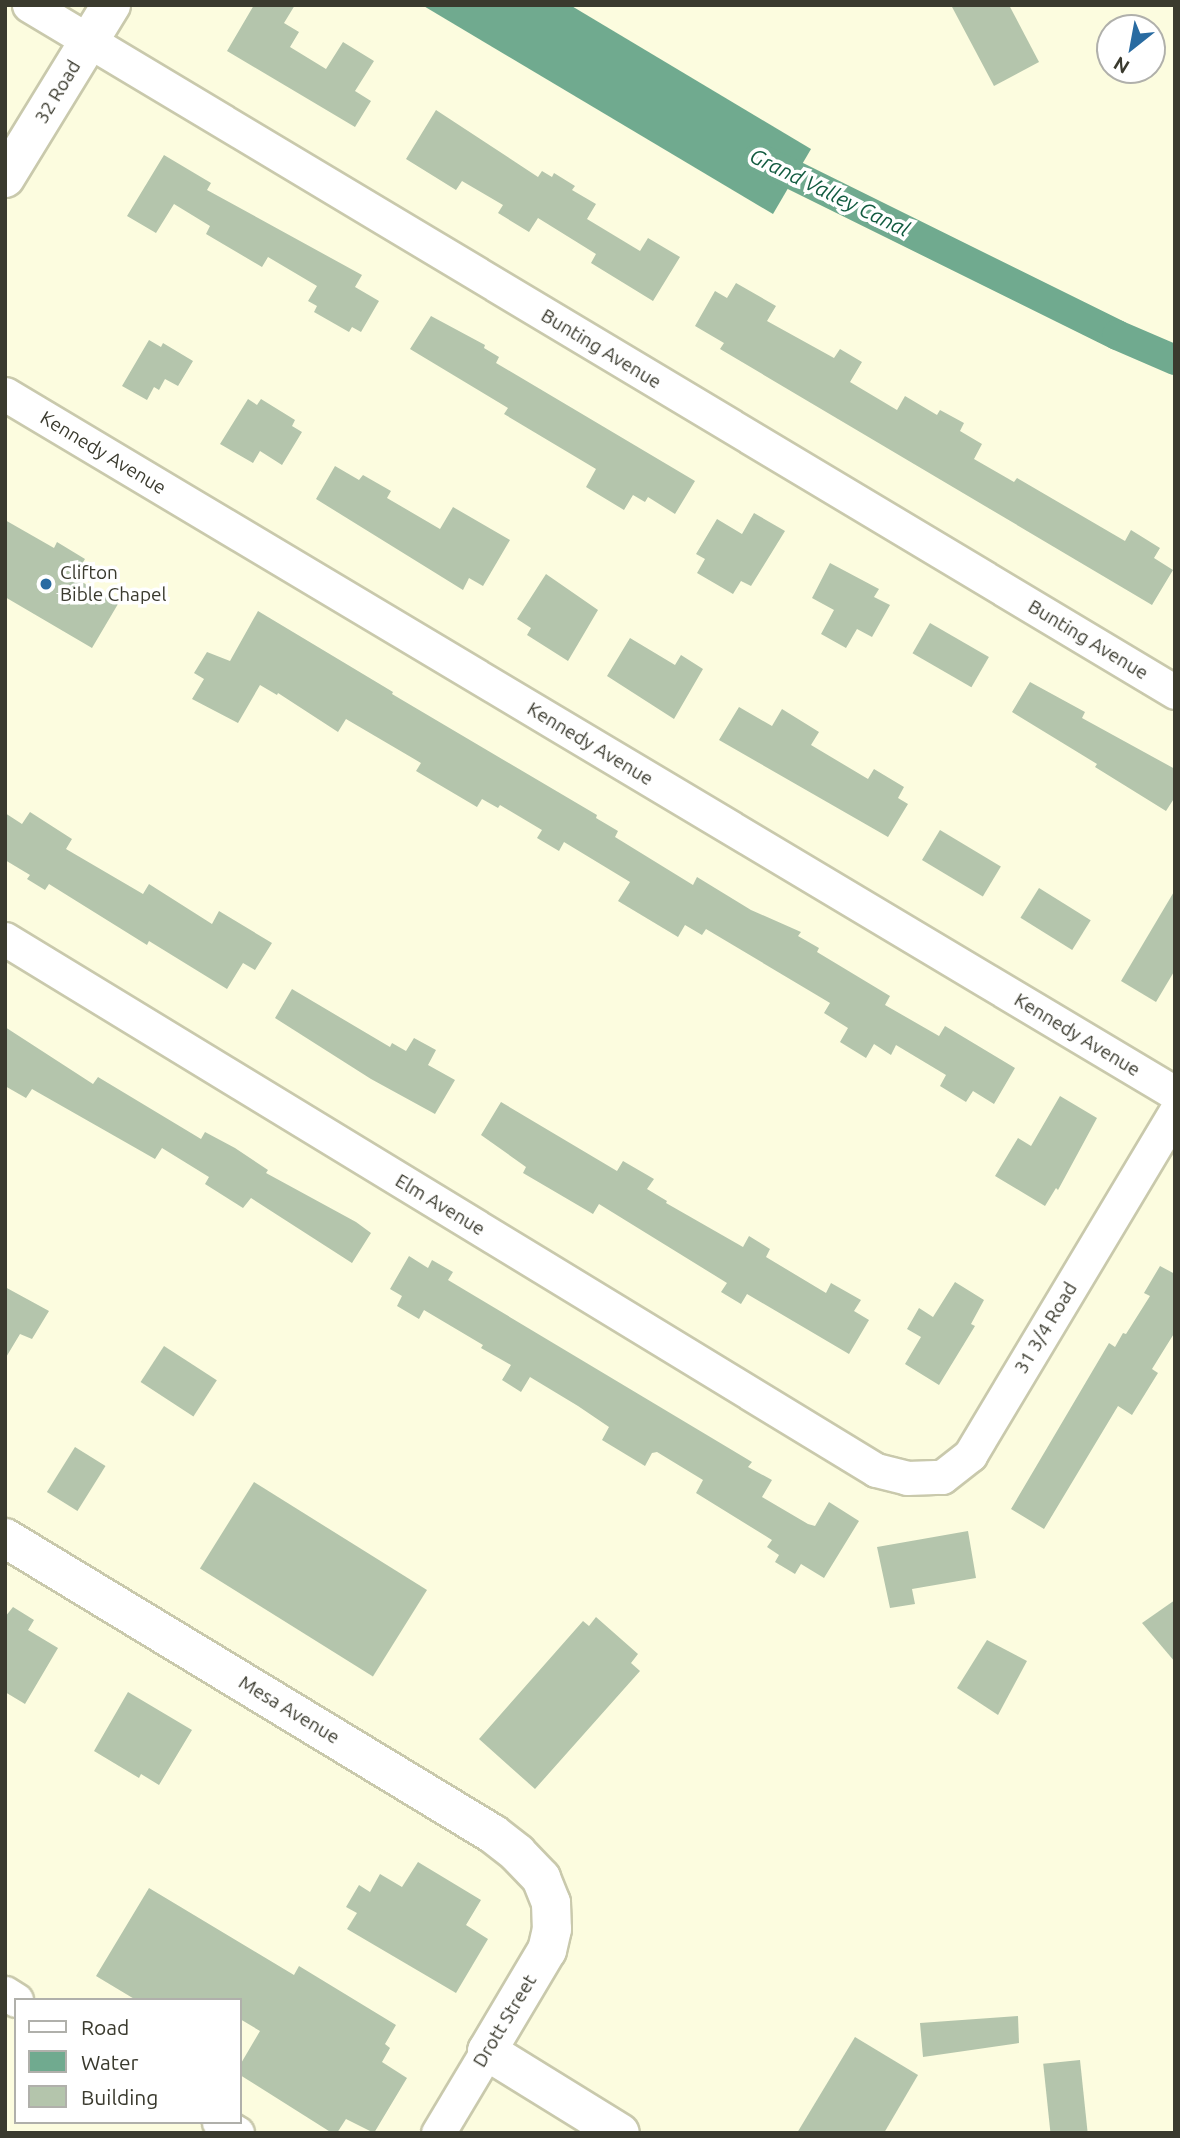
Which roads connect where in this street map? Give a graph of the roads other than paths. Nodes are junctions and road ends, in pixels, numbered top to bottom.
1 (29, 5) edge
2 (111, 5) edge
3 (89, 42) junction
4 (5, 178) edge
5 (5, 394) edge
6 (1175, 692) edge
7 (5, 939) edge
8 (1175, 1093) edge
9 (1175, 1112) edge
10 (876, 1470) joint
11 (5, 1538) edge
12 (551, 1903) joint
13 (487, 2051) junction
14 (438, 2133) edge
15 (620, 2133) edge

1 - 3 street, Bunting Avenue
2 - 3 street, 32 Road
3 - 4 street, 32 Road
3 - 6 street, Bunting Avenue
5 - 8 street, Kennedy Avenue
7 - 10 street, Elm Avenue
9 - 10 street, 31 3/4 Road
11 - 12 street, Mesa Avenue
12 - 13 street, Drott Street
13 - 14 street, Drott Street
13 - 15 street

